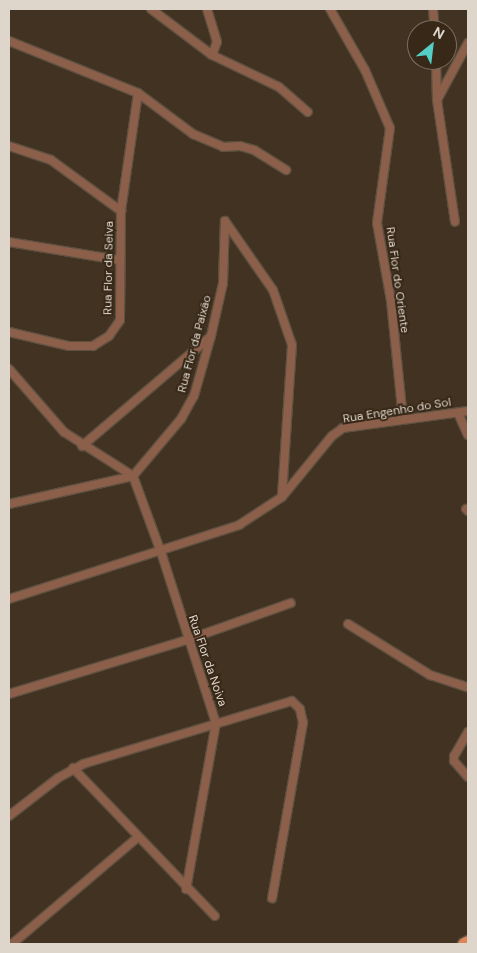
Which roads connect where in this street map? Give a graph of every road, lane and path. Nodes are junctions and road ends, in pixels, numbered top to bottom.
1 (151, 9) edge
2 (208, 9) edge
3 (330, 9) edge
4 (423, 9) edge
5 (434, 11) edge
6 (9, 41) edge
7 (468, 43) edge
8 (212, 55) junction
9 (436, 70) edge
10 (138, 93) junction
11 (436, 100) junction
12 (308, 112) dead end
13 (9, 146) edge
14 (286, 170) dead end
15 (121, 211) junction
16 (455, 222) dead end
17 (9, 242) edge
18 (119, 260) junction
19 (9, 332) edge
20 (211, 336) junction
21 (9, 369) edge
22 (468, 411) edge
23 (458, 413) junction
24 (403, 419) junction
25 (468, 435) edge
26 (82, 446) junction
27 (133, 476) junction
28 (282, 497) junction
29 (9, 504) edge
30 (162, 552) junction
31 (9, 599) edge
32 (291, 603) dead end
33 (348, 624) dead end
34 (187, 640) junction
35 (468, 687) edge
36 (9, 694) edge
37 (216, 723) junction
38 (468, 732) edge
39 (73, 768) junction
40 (468, 777) edge
41 (9, 816) edge
42 (138, 837) junction
43 (186, 889) junction
44 (272, 898) dead end
45 (215, 916) dead end
46 (468, 942) edge
47 (12, 944) edge
48 (464, 944) edge

1 - 8 street
2 - 8 street
3 - 24 street, Rua Flor do Oriente
4 - 5 street
6 - 10 street
7 - 11 street
8 - 12 street
9 - 11 street
10 - 14 street
10 - 15 street, Rua Flor da Seiva
11 - 16 street
13 - 15 street
15 - 18 street, Rua Flor da Seiva
17 - 18 street
18 - 19 street, Rua Flor da Seiva
20 - 26 street
20 - 27 street, Rua Flor da Paixão
20 - 28 street, Rua Flor da Paixão
21 - 26 street
22 - 23 street, Rua Engenho do Sol
23 - 24 street, Rua Engenho do Sol
23 - 25 street
24 - 28 street, Rua Engenho do Sol
26 - 27 street
27 - 29 street
27 - 30 street, Rua Flor da Noiva
28 - 30 street, Rua Engenho do Sol
30 - 31 street, Rua Engenho do Sol
30 - 34 street, Rua Flor da Noiva
32 - 34 street
33 - 35 street
34 - 36 street
34 - 37 street, Rua Flor da Noiva
37 - 39 street
37 - 43 street, Rua Flor da Noiva
37 - 44 street
38 - 40 street
39 - 41 street
39 - 42 street
42 - 43 street
42 - 47 street
43 - 45 street
46 - 48 main road

